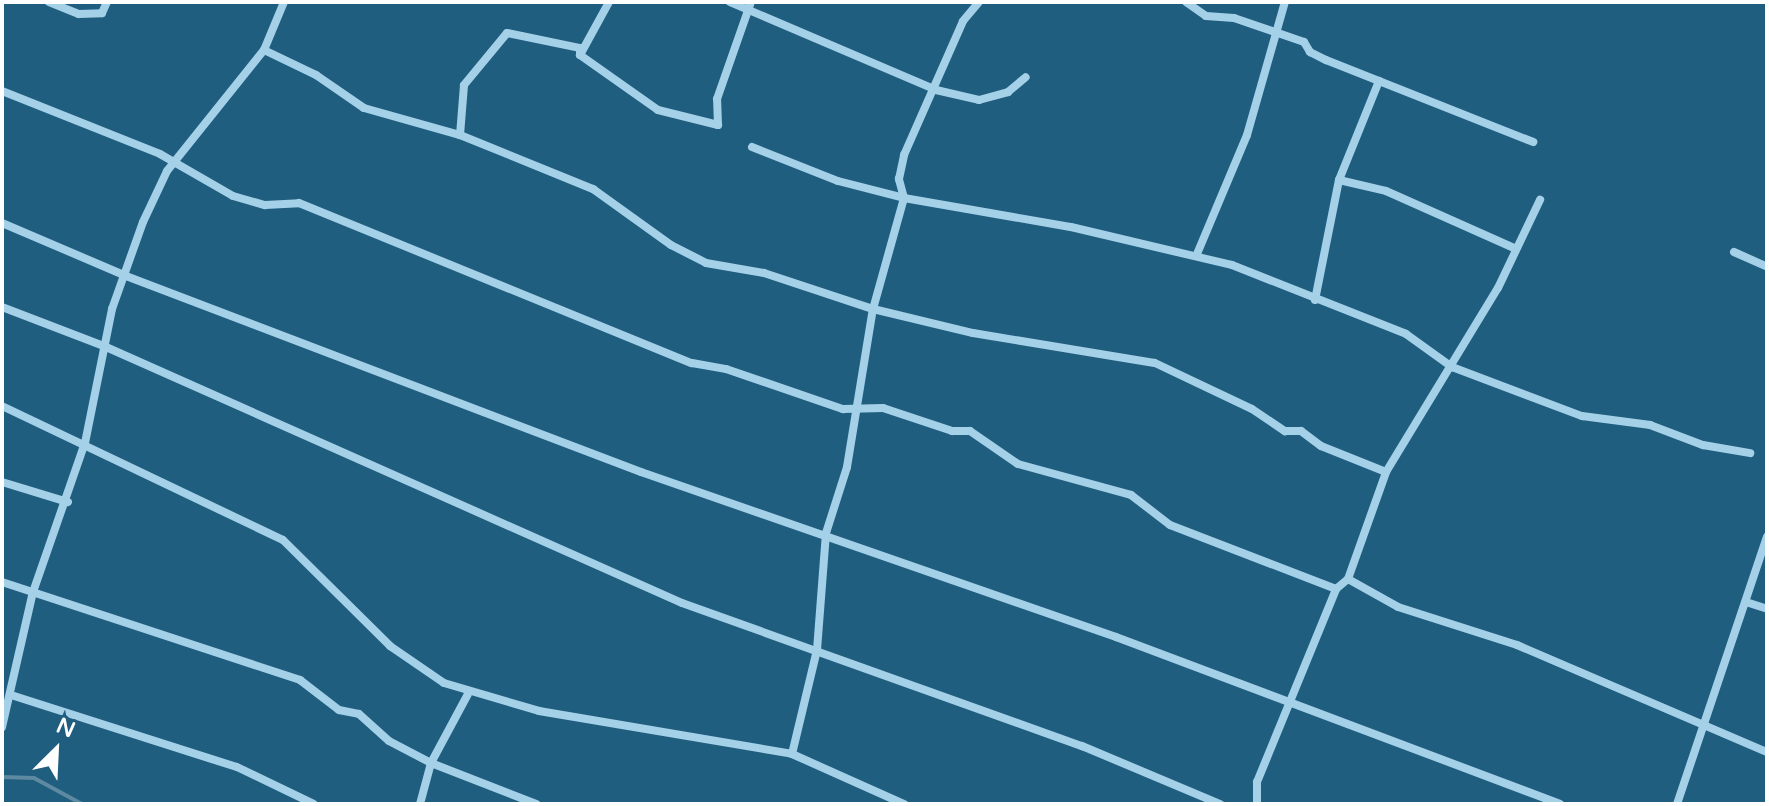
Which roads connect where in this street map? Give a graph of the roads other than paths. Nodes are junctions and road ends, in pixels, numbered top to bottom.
1 (49, 2) edge
2 (107, 2) edge
3 (284, 2) edge
4 (609, 2) edge
5 (730, 2) edge
6 (1186, 2) edge
7 (1285, 2) edge
8 (976, 3) edge
9 (749, 5) edge
10 (1275, 31) junction
11 (264, 50) junction
12 (580, 55) junction
13 (1026, 77) dead end
14 (1379, 81) junction
15 (936, 90) junction
16 (2, 91) edge
17 (460, 135) junction
18 (1533, 142) dead end
19 (752, 147) dead end
20 (160, 154) junction
21 (175, 162) junction
22 (167, 171) junction
23 (1339, 180) junction
24 (904, 198) junction
25 (1540, 200) dead end
26 (2, 223) edge
27 (1516, 249) junction
28 (1734, 252) dead end
29 (1197, 254) junction
30 (1767, 267) edge
31 (126, 276) junction
32 (1315, 300) junction
33 (2, 307) edge
34 (873, 309) junction
35 (106, 347) junction
36 (1452, 367) junction
37 (2, 406) edge
38 (858, 409) junction
39 (85, 443) junction
40 (1750, 453) dead end
41 (1386, 472) junction
42 (2, 482) edge
43 (68, 502) junction
44 (826, 533) junction
45 (1767, 537) edge
46 (1348, 579) junction
47 (2, 582) edge
48 (1336, 589) junction
49 (33, 592) junction
50 (1746, 602) junction
51 (1767, 609) edge
52 (817, 650) junction
53 (468, 694) junction
54 (11, 695) junction
55 (1288, 704) junction
56 (1704, 723) junction
57 (2, 727) edge
58 (1767, 752) edge
59 (792, 754) junction
60 (431, 763) junction
61 (314, 804) edge
62 (420, 804) edge
63 (536, 804) edge
64 (904, 804) edge
65 (1220, 804) edge
66 (1257, 804) edge
67 (1560, 804) edge
68 (1677, 804) edge

1 - 2 street
3 - 11 street
4 - 12 street
5 - 9 street
6 - 10 street
7 - 10 street
8 - 15 street
9 - 12 street
9 - 15 street
10 - 14 street
10 - 29 street
11 - 17 street
11 - 21 street
12 - 17 street
13 - 15 street
14 - 18 street
14 - 23 street
15 - 24 street
16 - 20 street
17 - 34 street
19 - 24 street
20 - 21 street
20 - 22 street
21 - 22 street
21 - 38 street
22 - 31 street
23 - 27 street
23 - 32 street
24 - 29 street
24 - 34 street
25 - 27 street
26 - 31 street
27 - 36 street
28 - 30 street
29 - 32 street
31 - 35 street
31 - 44 street
32 - 36 street
33 - 35 street
34 - 38 street
34 - 41 street
35 - 39 street
35 - 52 street
36 - 40 street
36 - 41 street
37 - 39 street
38 - 44 street
38 - 48 street
39 - 43 street
39 - 53 street
41 - 46 street
42 - 43 street
43 - 49 street
44 - 52 street
44 - 55 street
45 - 50 street
46 - 48 street
46 - 56 street
47 - 49 street
48 - 55 street
49 - 54 street
49 - 60 street
50 - 51 street
50 - 56 street
52 - 59 street
52 - 65 street
53 - 59 street
53 - 60 street
54 - 57 street
54 - 61 street
55 - 66 street
55 - 67 street
56 - 58 street
56 - 68 street
59 - 64 street
60 - 62 street
60 - 63 street

